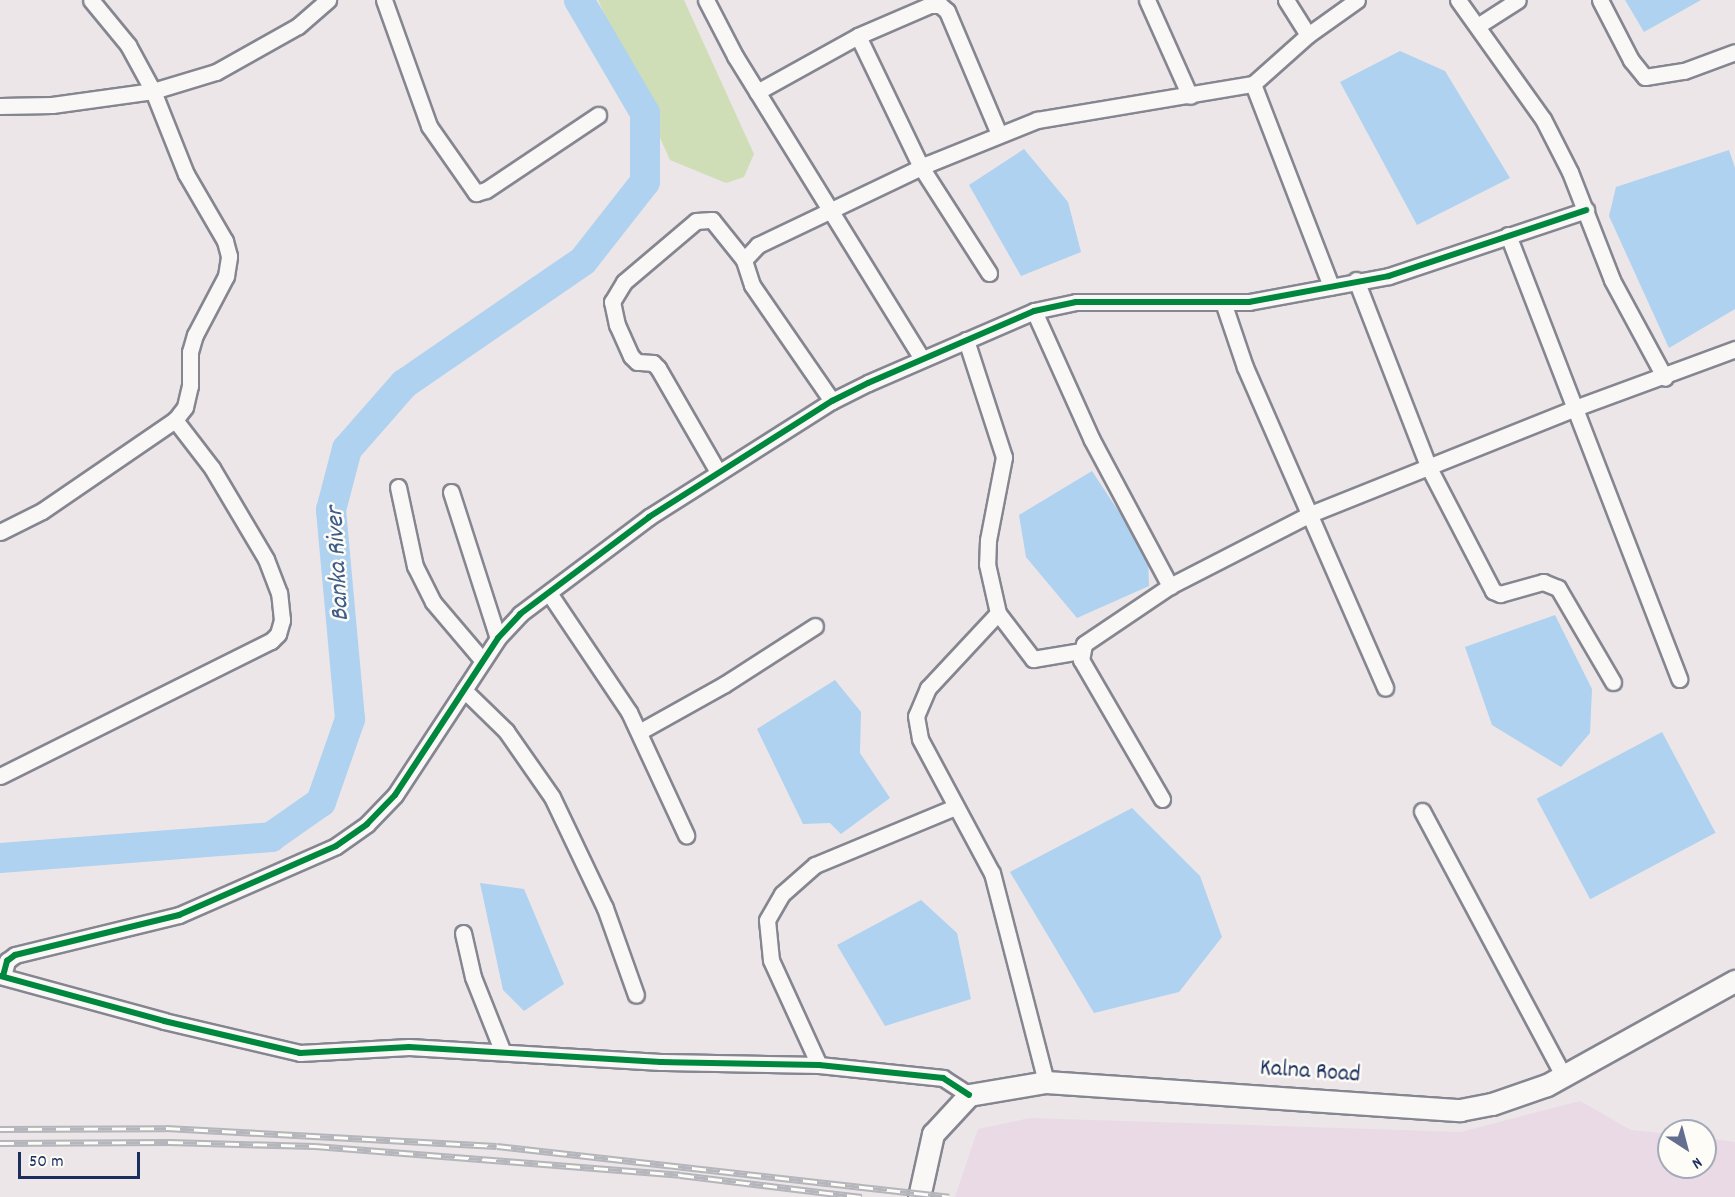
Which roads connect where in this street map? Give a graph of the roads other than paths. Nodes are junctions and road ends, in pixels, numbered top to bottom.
1 (91, 0) edge
2 (328, 0) edge
3 (384, 0) edge
4 (706, 0) edge
5 (1147, 0) edge
6 (1286, 0) edge
7 (1358, 0) edge
8 (1458, 0) edge
9 (1518, 0) edge
10 (1600, 0) edge
11 (1479, 25) junction
12 (1308, 35) junction
13 (858, 36) junction
14 (1735, 52) edge
15 (1254, 84) junction
16 (153, 91) junction
17 (757, 92) junction
18 (1190, 96) junction
19 (0, 106) edge
20 (598, 115) dead end
21 (999, 134) junction
22 (921, 167) junction
23 (829, 209) junction
24 (1586, 210) junction
25 (1508, 235) junction
26 (744, 260) junction
27 (988, 273) dead end
28 (1356, 280) junction
29 (1331, 286) junction
30 (1224, 305) junction
31 (1034, 311) junction
32 (966, 340) junction
33 (1735, 349) edge
34 (922, 359) junction
35 (1665, 378) junction
36 (832, 401) junction
37 (1575, 408) junction
38 (175, 420) junction
39 (1428, 466) junction
40 (718, 472) junction
41 (398, 487) dead end
42 (451, 492) dead end
43 (1308, 515) junction
44 (0, 532) edge
45 (1170, 586) junction
46 (549, 593) junction
47 (998, 613) junction
48 (815, 626) dead end
49 (498, 638) junction
50 (1081, 651) junction
51 (483, 661) junction
52 (1679, 679) dead end
53 (1613, 682) dead end
54 (1385, 688) dead end
55 (464, 690) junction
56 (639, 732) junction
57 (0, 776) edge
58 (1162, 799) dead end
59 (955, 807) junction
60 (1422, 811) dead end
61 (686, 835) dead end
62 (463, 933) dead end
63 (2, 976) edge
64 (1735, 981) edge
65 (636, 995) dead end
66 (502, 1050) junction
67 (819, 1065) junction
68 (1563, 1075) junction
69 (1046, 1082) junction
70 (969, 1095) junction
71 (919, 1197) edge

1 - 16 street
2 - 16 street
3 - 20 street
4 - 17 street
5 - 18 street
6 - 12 street
7 - 12 street
8 - 11 street
9 - 11 street
10 - 14 street
11 - 24 street
12 - 15 street
13 - 17 street
13 - 21 street
13 - 22 street
15 - 18 street
15 - 29 street
16 - 19 street
16 - 38 street
17 - 23 street
18 - 21 street
21 - 22 street
22 - 23 street
22 - 27 street
23 - 26 street
23 - 34 street
24 - 25 street
24 - 35 street
25 - 28 street
25 - 37 street
26 - 36 street
26 - 40 street
28 - 29 street
28 - 39 street
29 - 30 street
30 - 31 street
30 - 43 street
31 - 32 street
31 - 45 street
32 - 34 street
32 - 47 street
33 - 35 street
34 - 36 street
35 - 37 street
36 - 40 street
37 - 39 street
37 - 52 street
38 - 44 street
38 - 57 street
39 - 43 street
39 - 53 street
40 - 46 street
41 - 51 street
42 - 49 street
43 - 45 street
43 - 54 street
45 - 50 street
46 - 49 street
46 - 56 street
47 - 50 street
47 - 59 street
48 - 56 street
49 - 51 street
50 - 58 street
51 - 55 street
55 - 63 street
55 - 65 street
56 - 61 street
59 - 67 street
59 - 69 street
60 - 68 street
62 - 66 street
63 - 66 street
64 - 68 street, Kalna Road
66 - 67 street
67 - 70 street
68 - 69 street, Kalna Road
69 - 70 street, Kalna Road
70 - 71 street

